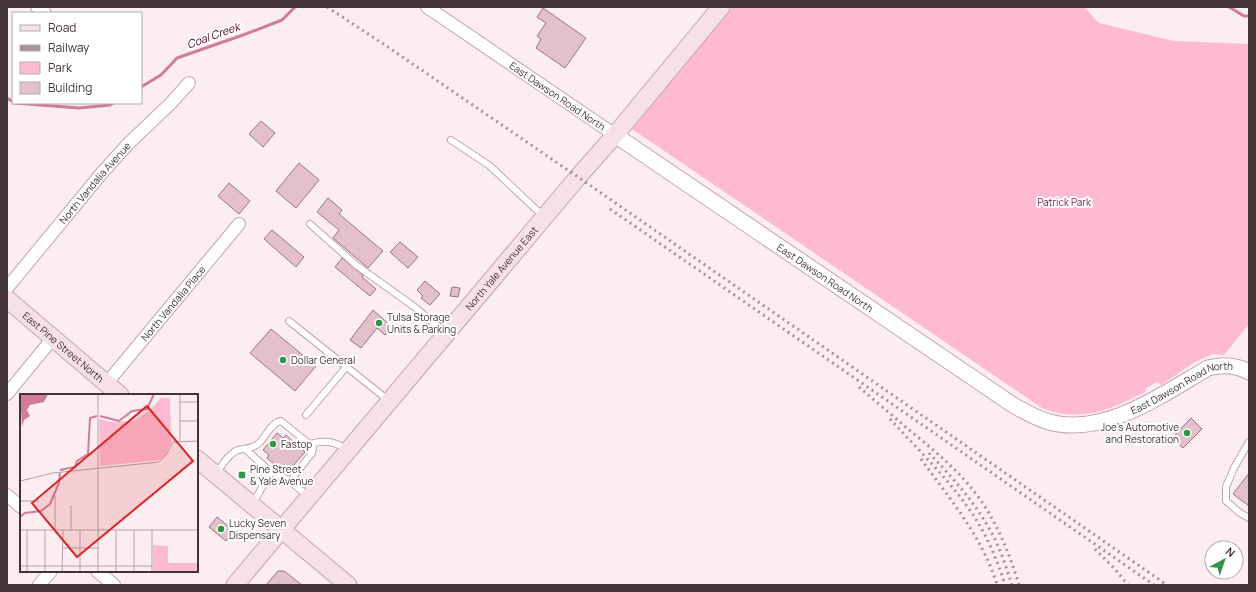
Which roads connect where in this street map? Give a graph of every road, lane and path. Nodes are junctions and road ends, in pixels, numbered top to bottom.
1 (427, 7) edge
2 (721, 7) edge
3 (189, 83) dead end
4 (615, 135) junction
5 (451, 140) dead end
6 (544, 217) junction
7 (239, 224) dead end
8 (310, 224) dead end
9 (7, 288) edge
10 (7, 299) edge
11 (289, 321) dead end
12 (446, 334) junction
13 (53, 338) junction
14 (347, 366) junction
15 (1249, 372) edge
16 (106, 384) junction
17 (7, 394) edge
18 (119, 394) edge
19 (390, 401) junction
20 (306, 415) dead end
21 (1249, 442) edge
22 (310, 444) junction
23 (245, 449) junction
24 (348, 451) junction
25 (198, 460) edge
26 (271, 472) junction
27 (215, 474) junction
28 (290, 480) junction
29 (7, 495) edge
30 (309, 496) junction
31 (252, 504) junction
32 (20, 506) edge
33 (1249, 518) edge
34 (282, 529) junction
35 (50, 572) edge
36 (98, 572) edge
37 (39, 585) edge
38 (114, 585) edge
39 (235, 585) edge
40 (348, 585) edge

1 - 4 street, East Dawson Road North
2 - 4 main road, North Yale Avenue East
3 - 9 street, North Vandalia Avenue
4 - 6 main road, North Yale Avenue East
4 - 15 street, East Dawson Road North
5 - 6 lane
6 - 12 main road, North Yale Avenue East
7 - 16 street, North Vandalia Place
8 - 12 lane
10 - 13 main road, East Pine Street North
11 - 14 lane
12 - 19 main road, North Yale Avenue East
13 - 16 main road, East Pine Street North
13 - 17 street
14 - 19 lane
14 - 20 lane
16 - 18 main road, East Pine Street North
19 - 24 main road, North Yale Avenue East
21 - 33 lane
22 - 23 lane
22 - 24 lane
22 - 28 lane
23 - 26 lane
23 - 27 lane
24 - 30 main road, North Yale Avenue East
25 - 27 main road
26 - 28 lane
26 - 31 lane
27 - 31 main road
28 - 30 lane
29 - 32 street
30 - 34 main road, North Yale Avenue East
31 - 34 main road
34 - 39 main road, North Yale Avenue East
34 - 40 main road
35 - 37 street
36 - 38 street

